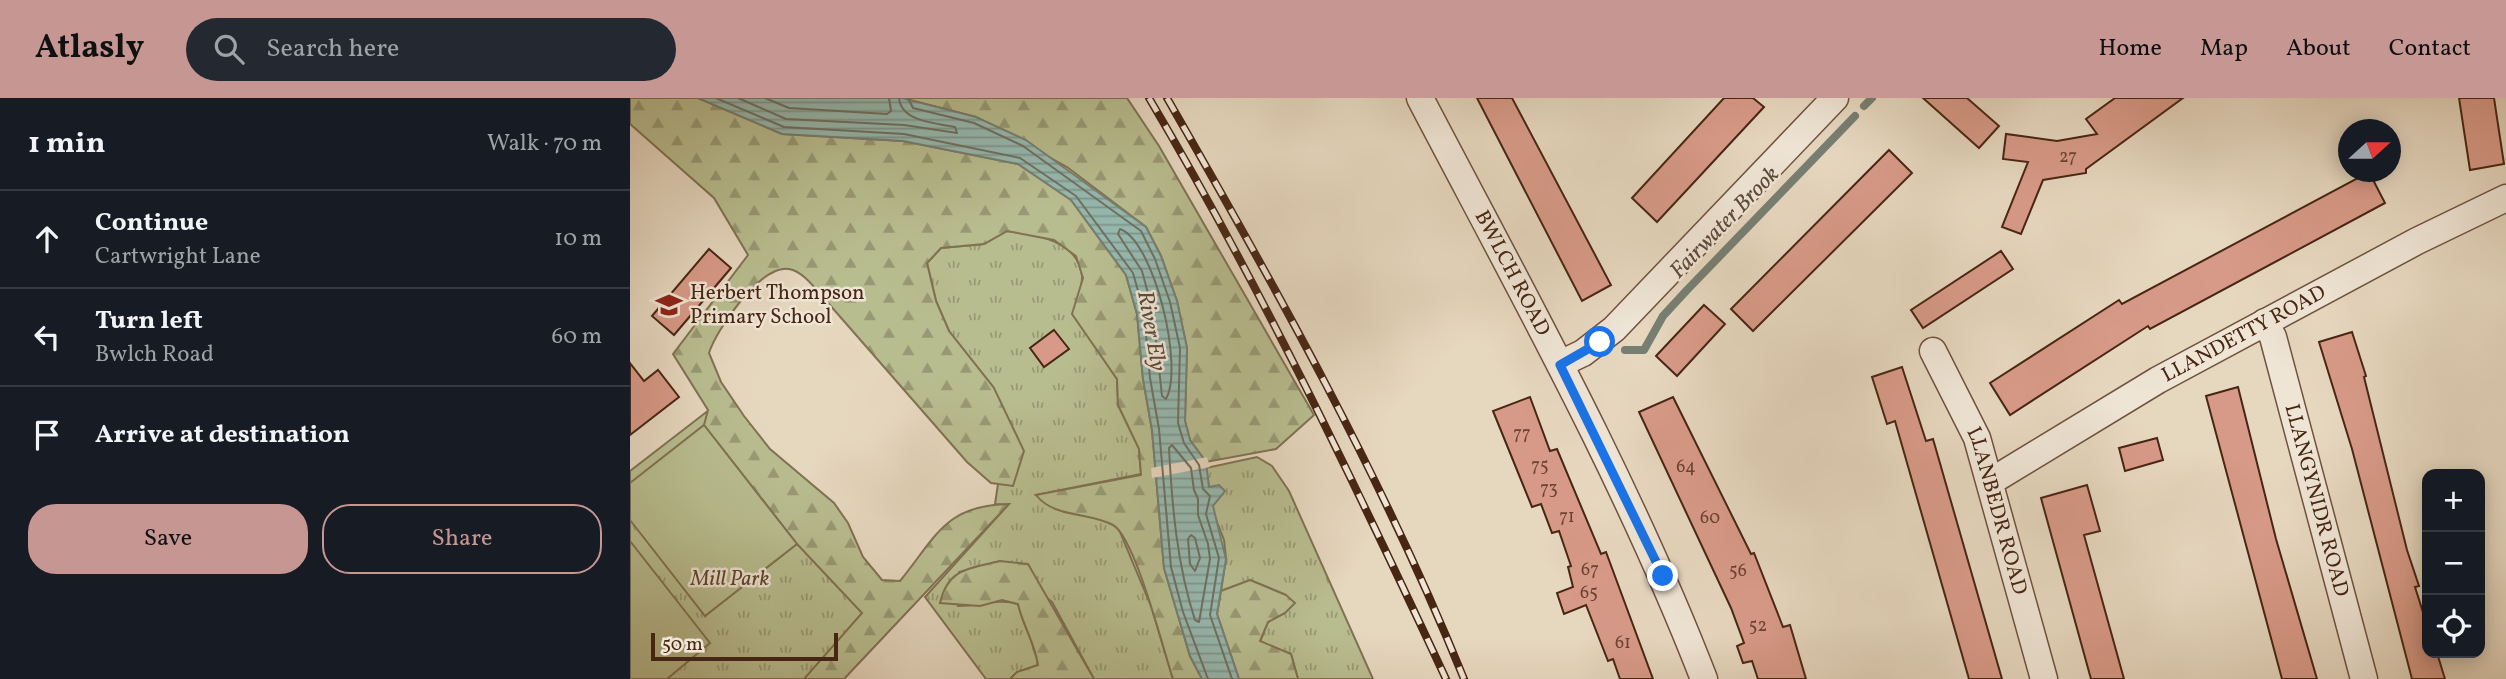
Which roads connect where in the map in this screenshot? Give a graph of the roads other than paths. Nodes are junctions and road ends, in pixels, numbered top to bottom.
1 (1420, 98) edge
2 (1821, 103) edge
3 (2506, 198) edge
4 (2265, 323) junction
5 (1933, 351) dead end
6 (1560, 365) junction
7 (1990, 482) junction
8 (1704, 679) edge
9 (2044, 679) edge
10 (2364, 679) edge

1 - 6 street, BWLCH ROAD
2 - 6 street
3 - 4 street, LLANDETTY ROAD
4 - 7 street, LLANDETTY ROAD
4 - 10 street, LLANGYNIDR ROAD
5 - 7 street, LLANBEDR ROAD
6 - 8 street, BWLCH ROAD
7 - 9 street, LLANBEDR ROAD

